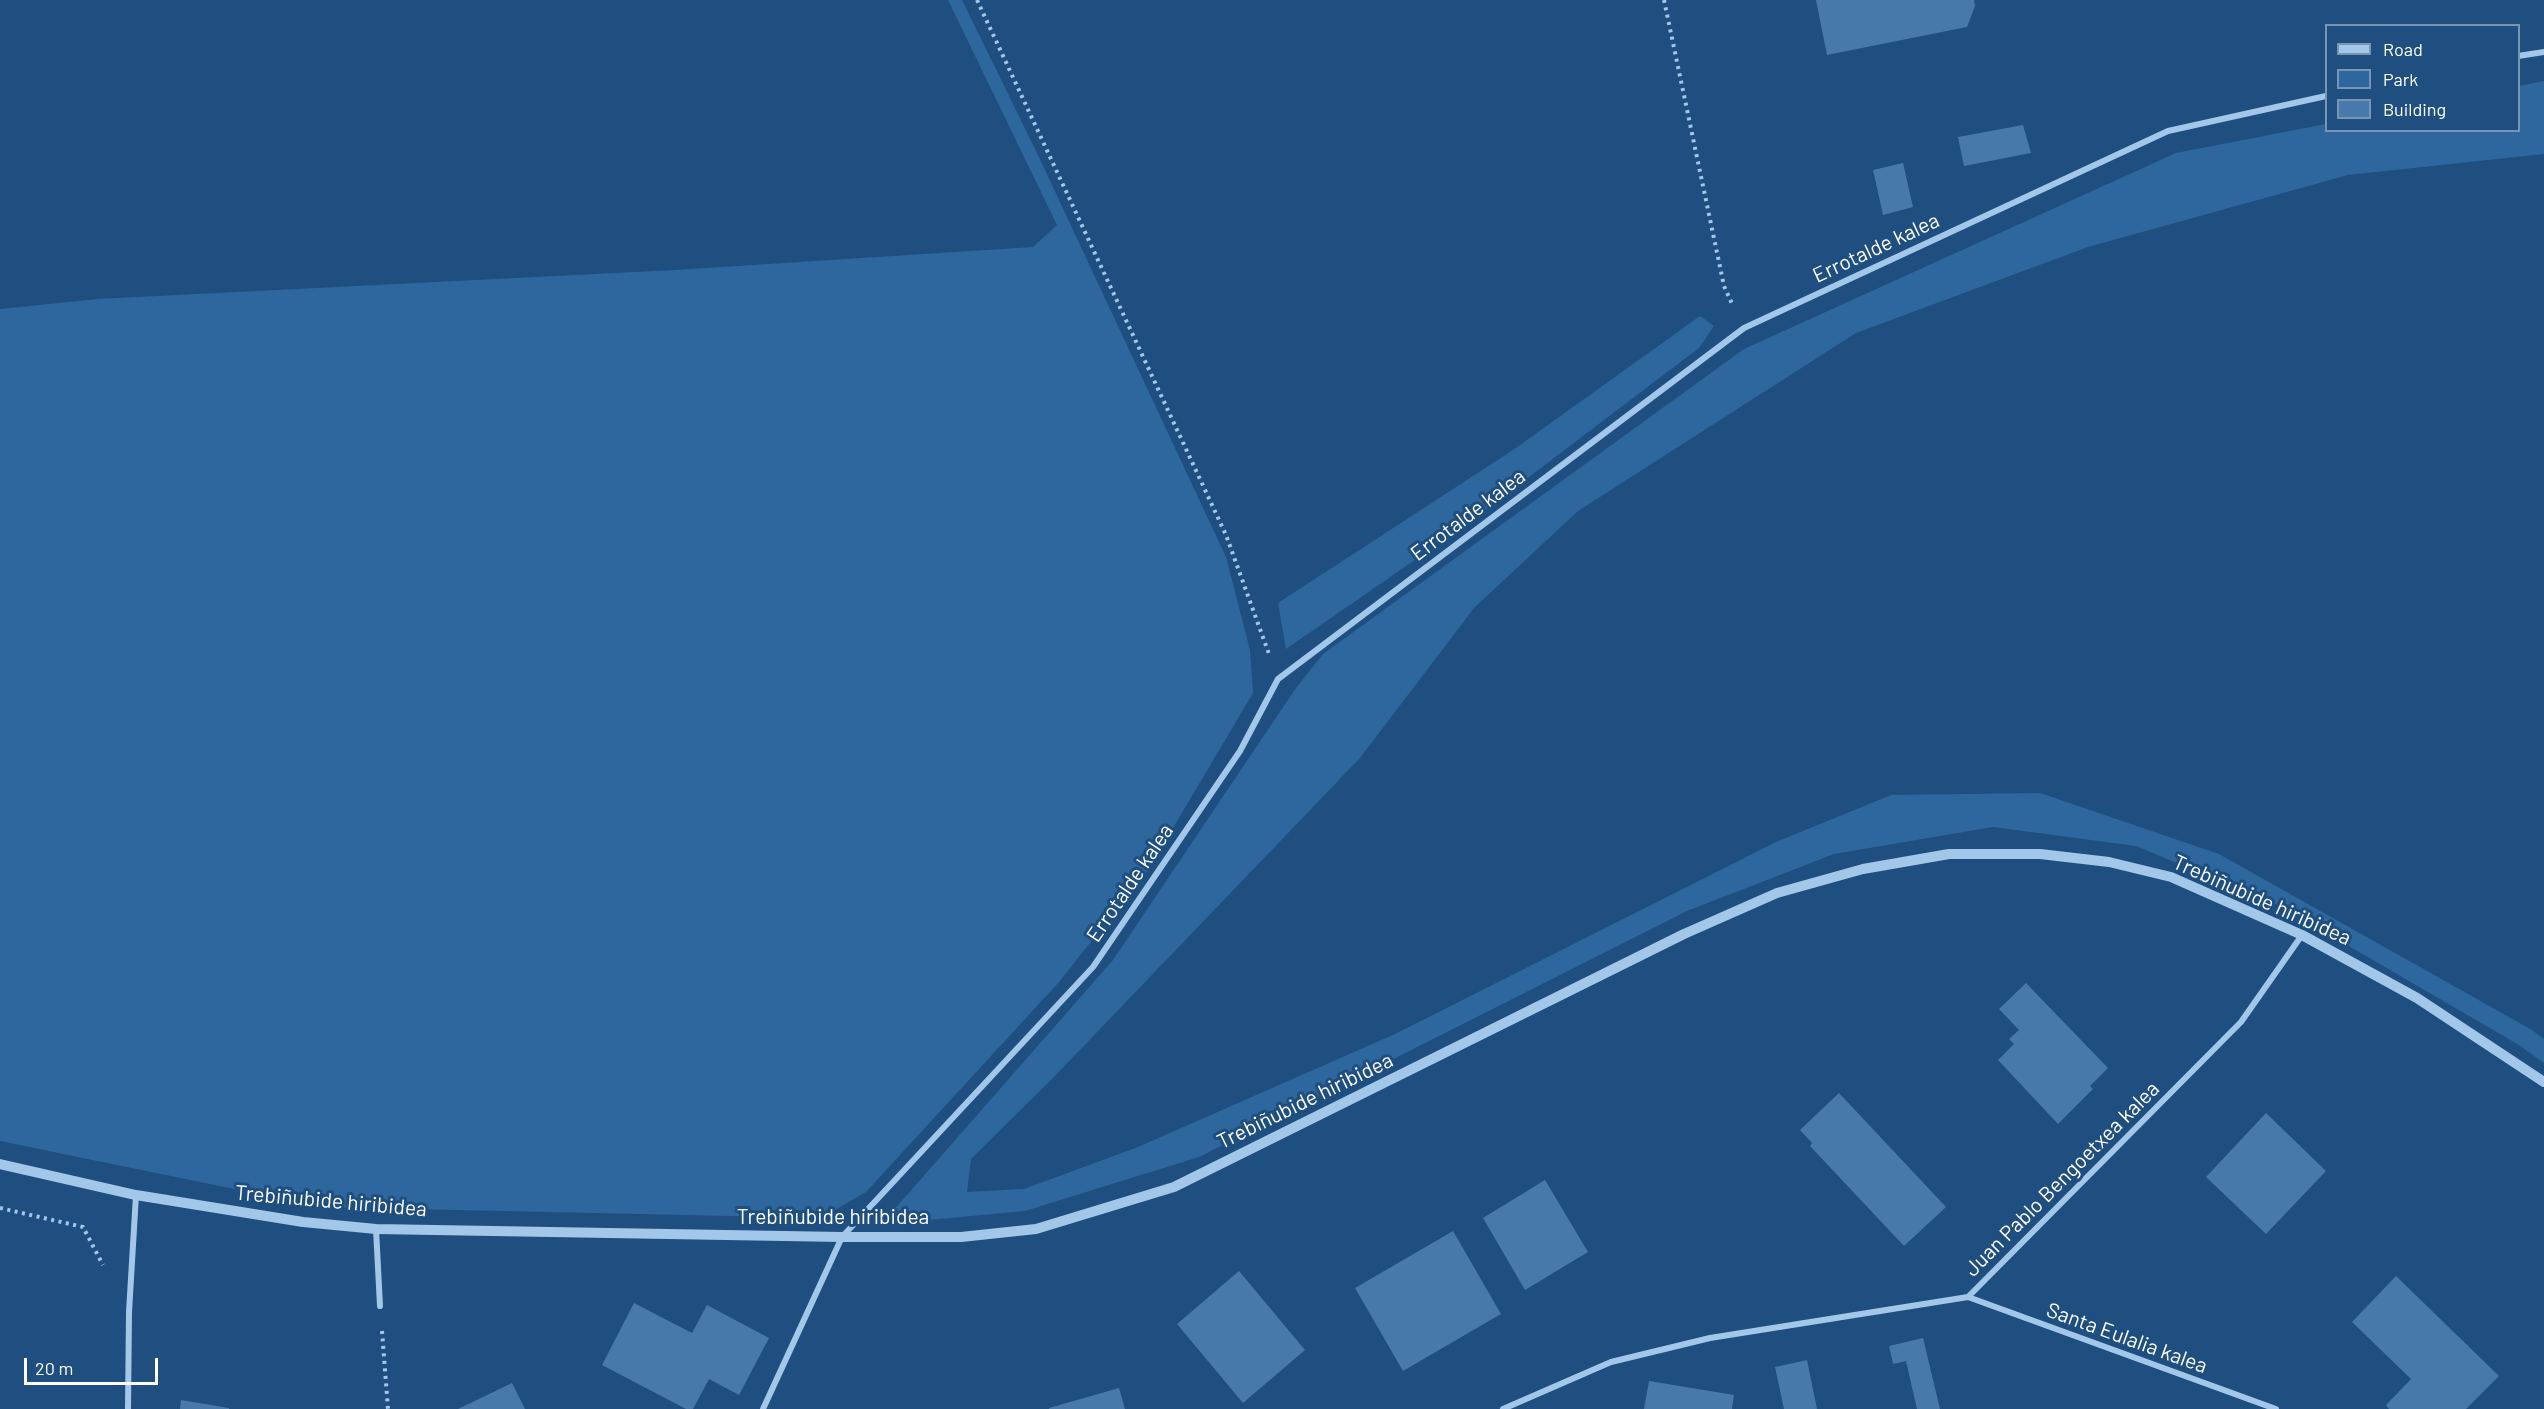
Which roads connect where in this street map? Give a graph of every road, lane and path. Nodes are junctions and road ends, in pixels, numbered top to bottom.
1 (977, 0) edge
2 (1664, 0) edge
3 (2544, 52) edge
4 (2520, 56) edge
5 (2325, 96) edge
6 (1744, 328) junction
7 (1278, 679) junction
8 (2302, 935) junction
9 (2544, 1082) edge
10 (0, 1164) edge
11 (136, 1195) junction
12 (0, 1208) edge
13 (376, 1229) junction
14 (842, 1238) junction
15 (1968, 1297) junction
16 (380, 1306) joint
17 (129, 1312) junction
18 (128, 1409) edge
19 (388, 1409) edge
20 (764, 1409) edge
21 (1503, 1409) edge
22 (2276, 1409) edge

1 - 7 path
2 - 6 path
3 - 4 street
5 - 6 street, Errotalde kalea
6 - 7 street, Errotalde kalea
7 - 14 street, Errotalde kalea
8 - 9 street, Trebiñubide hiribidea
8 - 14 street, Trebiñubide hiribidea
8 - 15 street, Juan Pablo Bengoetxea kalea
10 - 11 street, Trebiñubide hiribidea
11 - 13 street, Trebiñubide hiribidea
11 - 17 street
12 - 17 path
13 - 14 street, Trebiñubide hiribidea
13 - 16 street
14 - 20 street, Errotalde kalea
15 - 21 street, Juan Pablo Bengoetxea kalea
15 - 22 street, Santa Eulalia kalea
16 - 19 path
17 - 18 street

